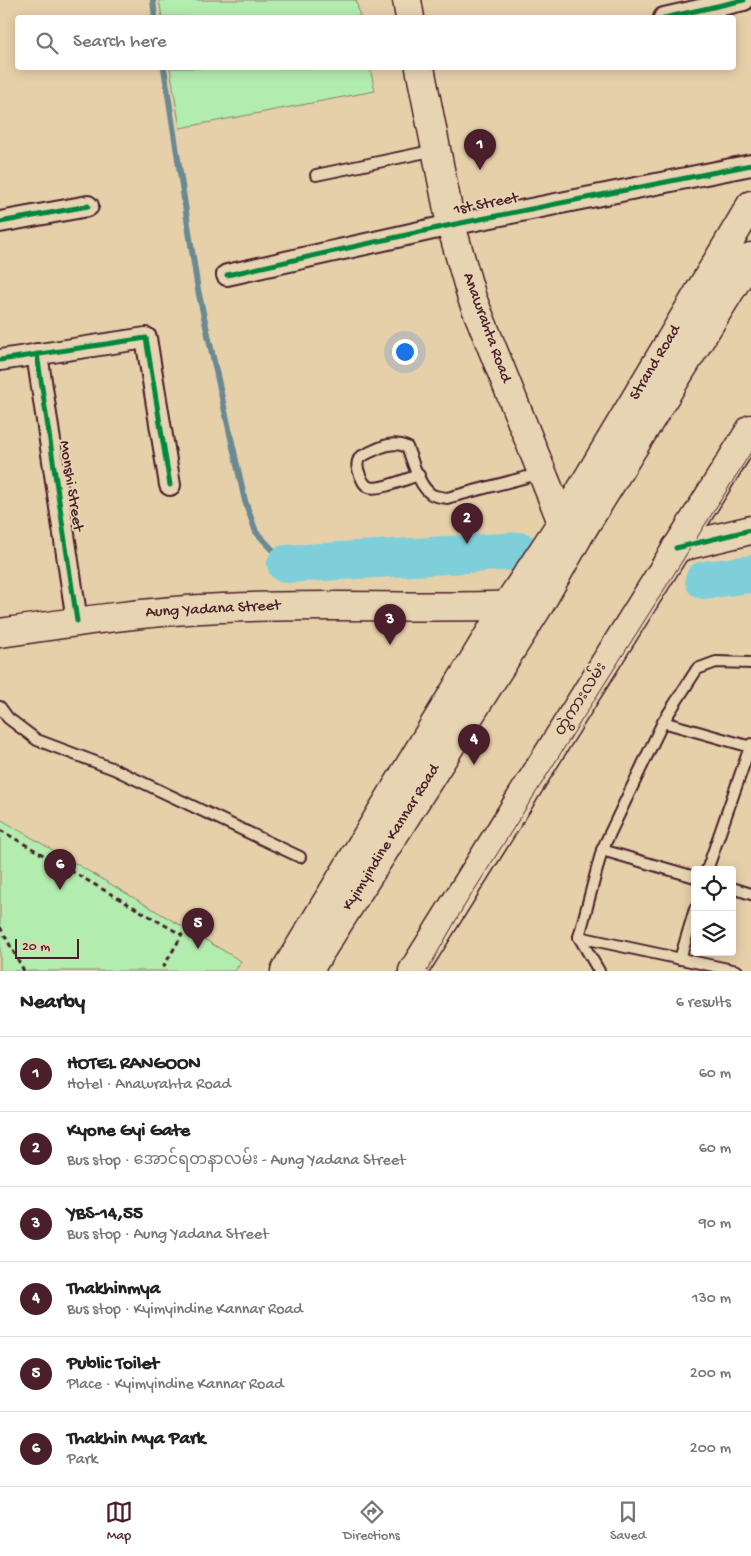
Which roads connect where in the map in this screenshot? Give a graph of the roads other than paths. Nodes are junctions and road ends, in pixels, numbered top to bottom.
1 (407, 0) edge
2 (744, 0) edge
3 (410, 15) edge
4 (677, 15) edge
5 (426, 70) edge
6 (437, 150) junction
7 (751, 165) edge
8 (316, 175) dead end
9 (751, 204) edge
10 (88, 206) dead end
11 (0, 222) edge
12 (452, 225) junction
13 (751, 257) edge
14 (227, 275) dead end
15 (37, 354) junction
16 (0, 360) edge
17 (751, 429) edge
18 (543, 472) junction
19 (419, 475) junction
20 (170, 485) dead end
21 (570, 528) junction
22 (751, 530) edge
23 (676, 548) junction
24 (540, 604) junction
25 (507, 605) junction
26 (77, 621) junction
27 (0, 633) edge
28 (751, 663) edge
29 (0, 707) edge
30 (664, 722) junction
31 (751, 746) edge
32 (602, 850) junction
33 (300, 857) dead end
34 (708, 866) edge
35 (691, 876) edge
36 (736, 889) edge
37 (751, 894) edge
38 (694, 911) edge
39 (579, 937) junction
40 (680, 959) junction
41 (285, 971) edge
42 (308, 971) edge
43 (413, 971) edge
44 (599, 971) edge
45 (737, 971) edge

1 - 3 main road
2 - 4 street
5 - 6 main road, Anawrahta Road
6 - 8 lane
6 - 12 main road, Anawrahta Road
7 - 12 street, 1st Street
9 - 21 main road, Strand Road
10 - 11 street
12 - 14 street, 1st Street
12 - 18 main road, Anawrahta Road
13 - 21 main road, Strand Road
15 - 16 street
15 - 20 street
15 - 26 street, Monshi Street
17 - 23 main road, တွဲကားလမ်း
18 - 19 lane
18 - 21 main road, Anawrahta Road
19 - 19 lane
21 - 24 main road, Strand Road
21 - 25 main road, Strand Road
22 - 23 main road
23 - 43 main road, တွဲကားလမ်း
24 - 25 main road, Aung Yadana Street
24 - 42 main road, Kyimyindine Kannar Road
25 - 26 main road, Aung Yadana Street
25 - 41 main road, Kyimyindine Kannar Road
26 - 27 main road, Aung Yadana Street
28 - 30 lane
29 - 33 lane
30 - 31 lane
30 - 32 lane
31 - 34 lane
32 - 35 lane
32 - 39 lane
36 - 37 lane
38 - 40 lane
39 - 40 lane
39 - 44 lane
40 - 45 lane

